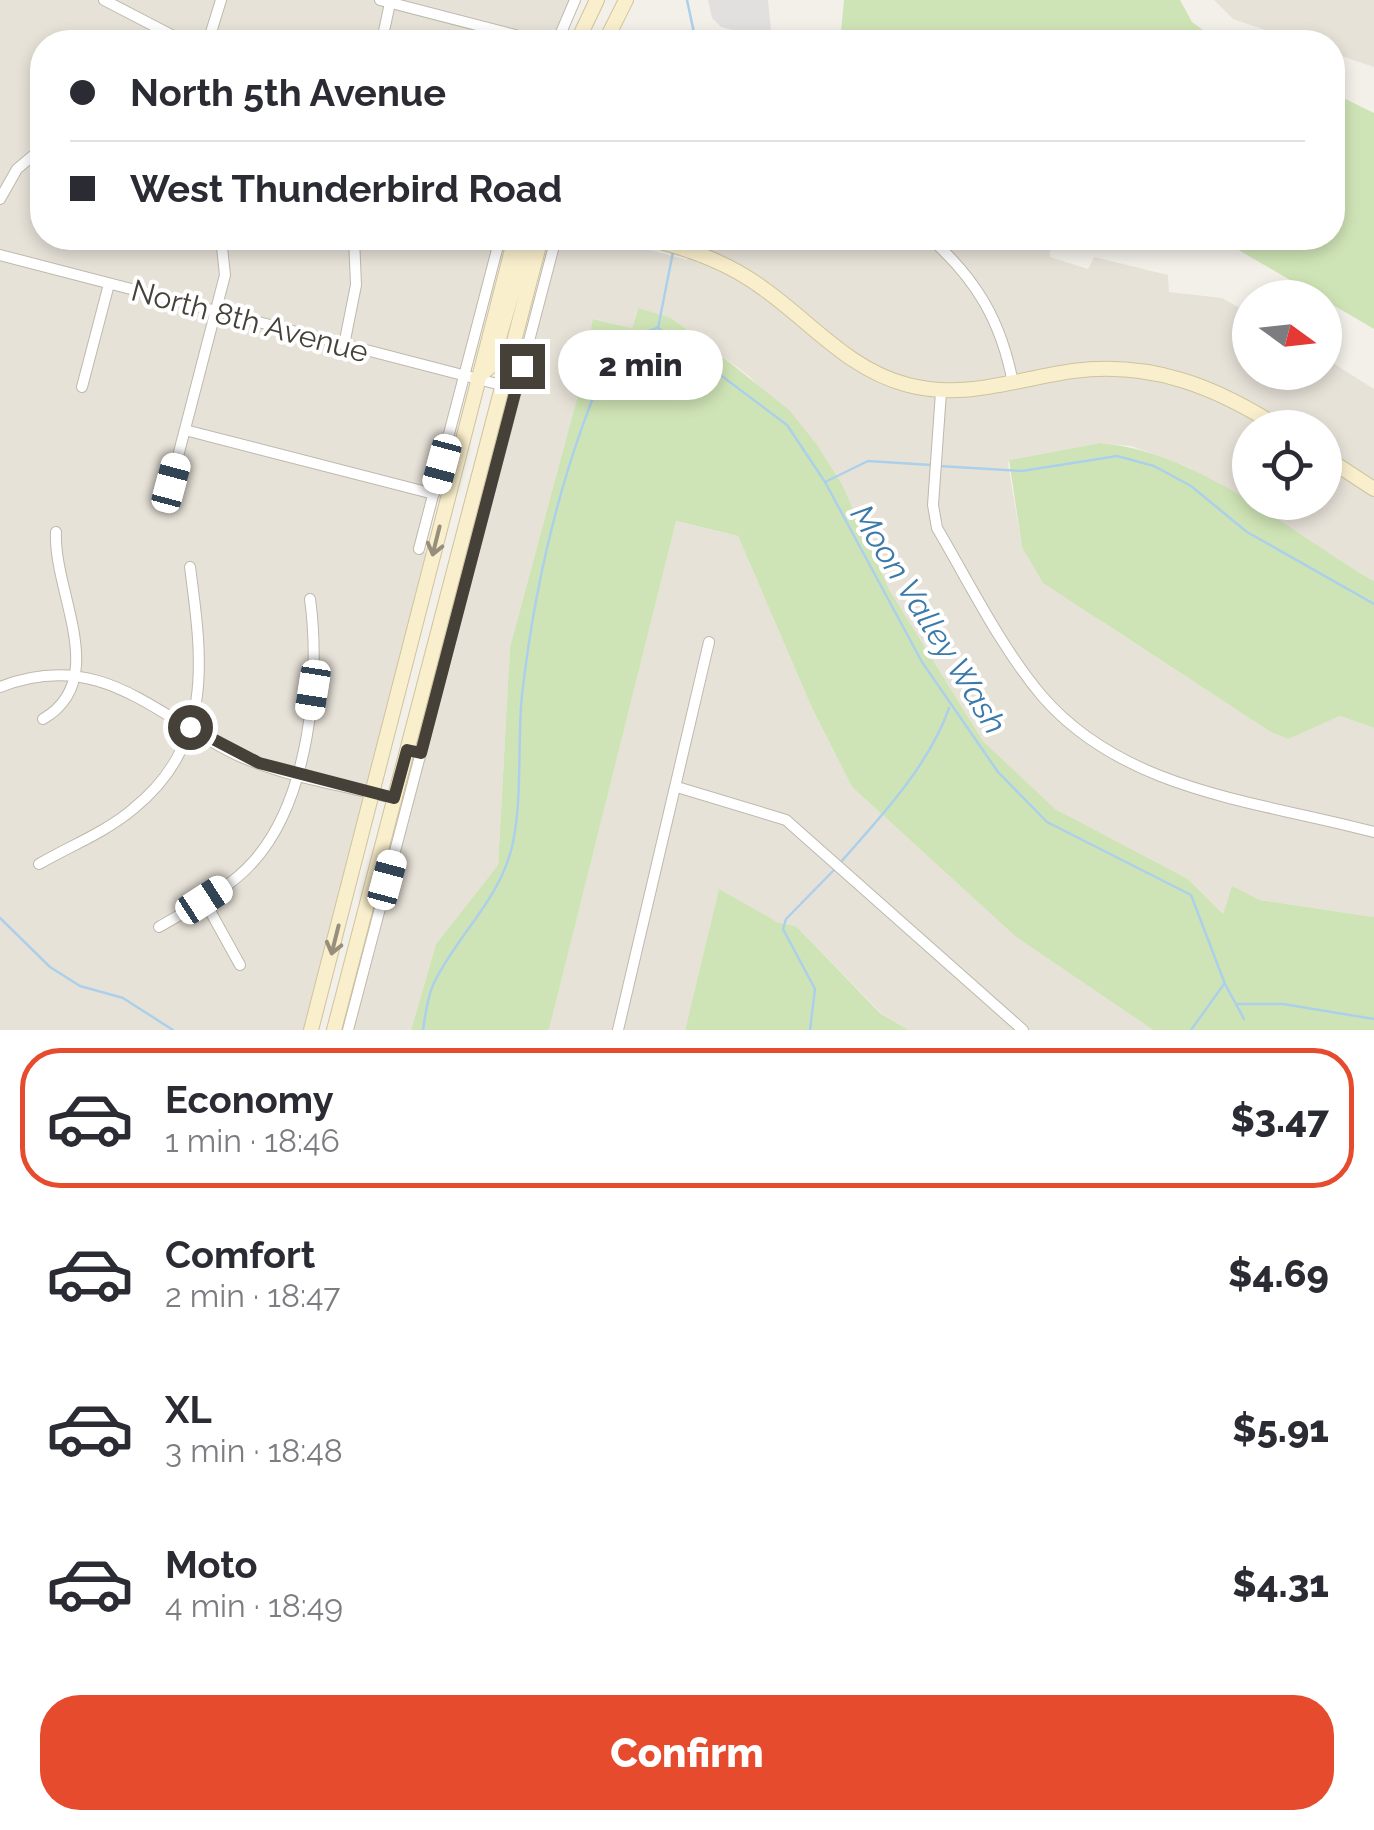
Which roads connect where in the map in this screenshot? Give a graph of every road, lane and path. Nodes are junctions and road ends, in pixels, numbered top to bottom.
1 (104, 0) edge
2 (220, 0) edge
3 (575, 0) edge
4 (597, 0) edge
5 (626, 0) edge
6 (385, 1) edge
7 (162, 30) edge
8 (211, 30) edge
9 (384, 30) edge
10 (496, 30) edge
11 (562, 30) edge
12 (583, 30) edge
13 (611, 30) edge
14 (30, 158) edge
15 (0, 199) edge
16 (222, 250) edge
17 (355, 250) edge
18 (497, 250) edge
19 (511, 250) edge
20 (525, 250) edge
21 (540, 250) edge
22 (551, 250) edge
23 (682, 250) edge
24 (942, 250) edge
25 (0, 256) edge
26 (109, 284) junction
27 (536, 287) junction
28 (216, 312) junction
29 (344, 345) junction
30 (470, 377) junction
31 (1013, 384) junction
32 (501, 385) junction
33 (82, 388) dead end
34 (941, 392) junction
35 (1250, 410) edge
36 (186, 430) junction
37 (1342, 468) edge
38 (171, 483) dead end
39 (1374, 488) edge
40 (434, 494) junction
41 (56, 532) dead end
42 (419, 549) dead end
43 (190, 566) dead end
44 (310, 599) dead end
45 (709, 642) dead end
46 (75, 675) junction
47 (0, 687) edge
48 (42, 719) dead end
49 (190, 727) junction
50 (386, 744) junction
51 (414, 751) junction
52 (296, 774) junction
53 (677, 787) junction
54 (373, 793) junction
55 (394, 798) junction
56 (1374, 832) edge
57 (39, 864) dead end
58 (204, 900) junction
59 (159, 927) dead end
60 (240, 965) dead end
61 (312, 1030) edge
62 (334, 1030) edge
63 (348, 1030) edge
64 (618, 1030) edge
65 (1023, 1030) edge

1 - 7 street
2 - 8 street
3 - 11 street
4 - 12 main road
5 - 13 main road
6 - 9 street
6 - 10 street
14 - 15 street
16 - 28 street
17 - 29 street
18 - 30 street
19 - 30 main road
20 - 30 main road
21 - 27 main road
22 - 27 street
23 - 34 main road
24 - 31 street
25 - 26 street, North 8th Avenue
26 - 28 street, North 8th Avenue
26 - 33 street
27 - 32 main road
27 - 51 street
28 - 29 street, North 8th Avenue
28 - 36 street
29 - 30 street, North 8th Avenue
30 - 32 street, North 8th Avenue
30 - 40 street
30 -> 50 main road
31 - 34 main road
31 - 35 main road
32 - 51 main road
34 - 56 street
36 - 38 street
36 - 40 street
37 - 39 main road
40 - 42 street
41 - 46 street
43 - 49 street
44 - 52 street
45 - 53 street
46 - 47 street
46 - 48 street
46 - 49 street
49 - 52 street
49 - 57 street
50 - 51 main road
50 - 54 main road
51 - 55 main road
51 - 63 street
52 - 54 street
52 - 58 street
53 - 64 street
53 - 65 street
54 - 55 street
54 -> 61 main road
55 - 62 main road
58 - 59 street
58 - 60 street

